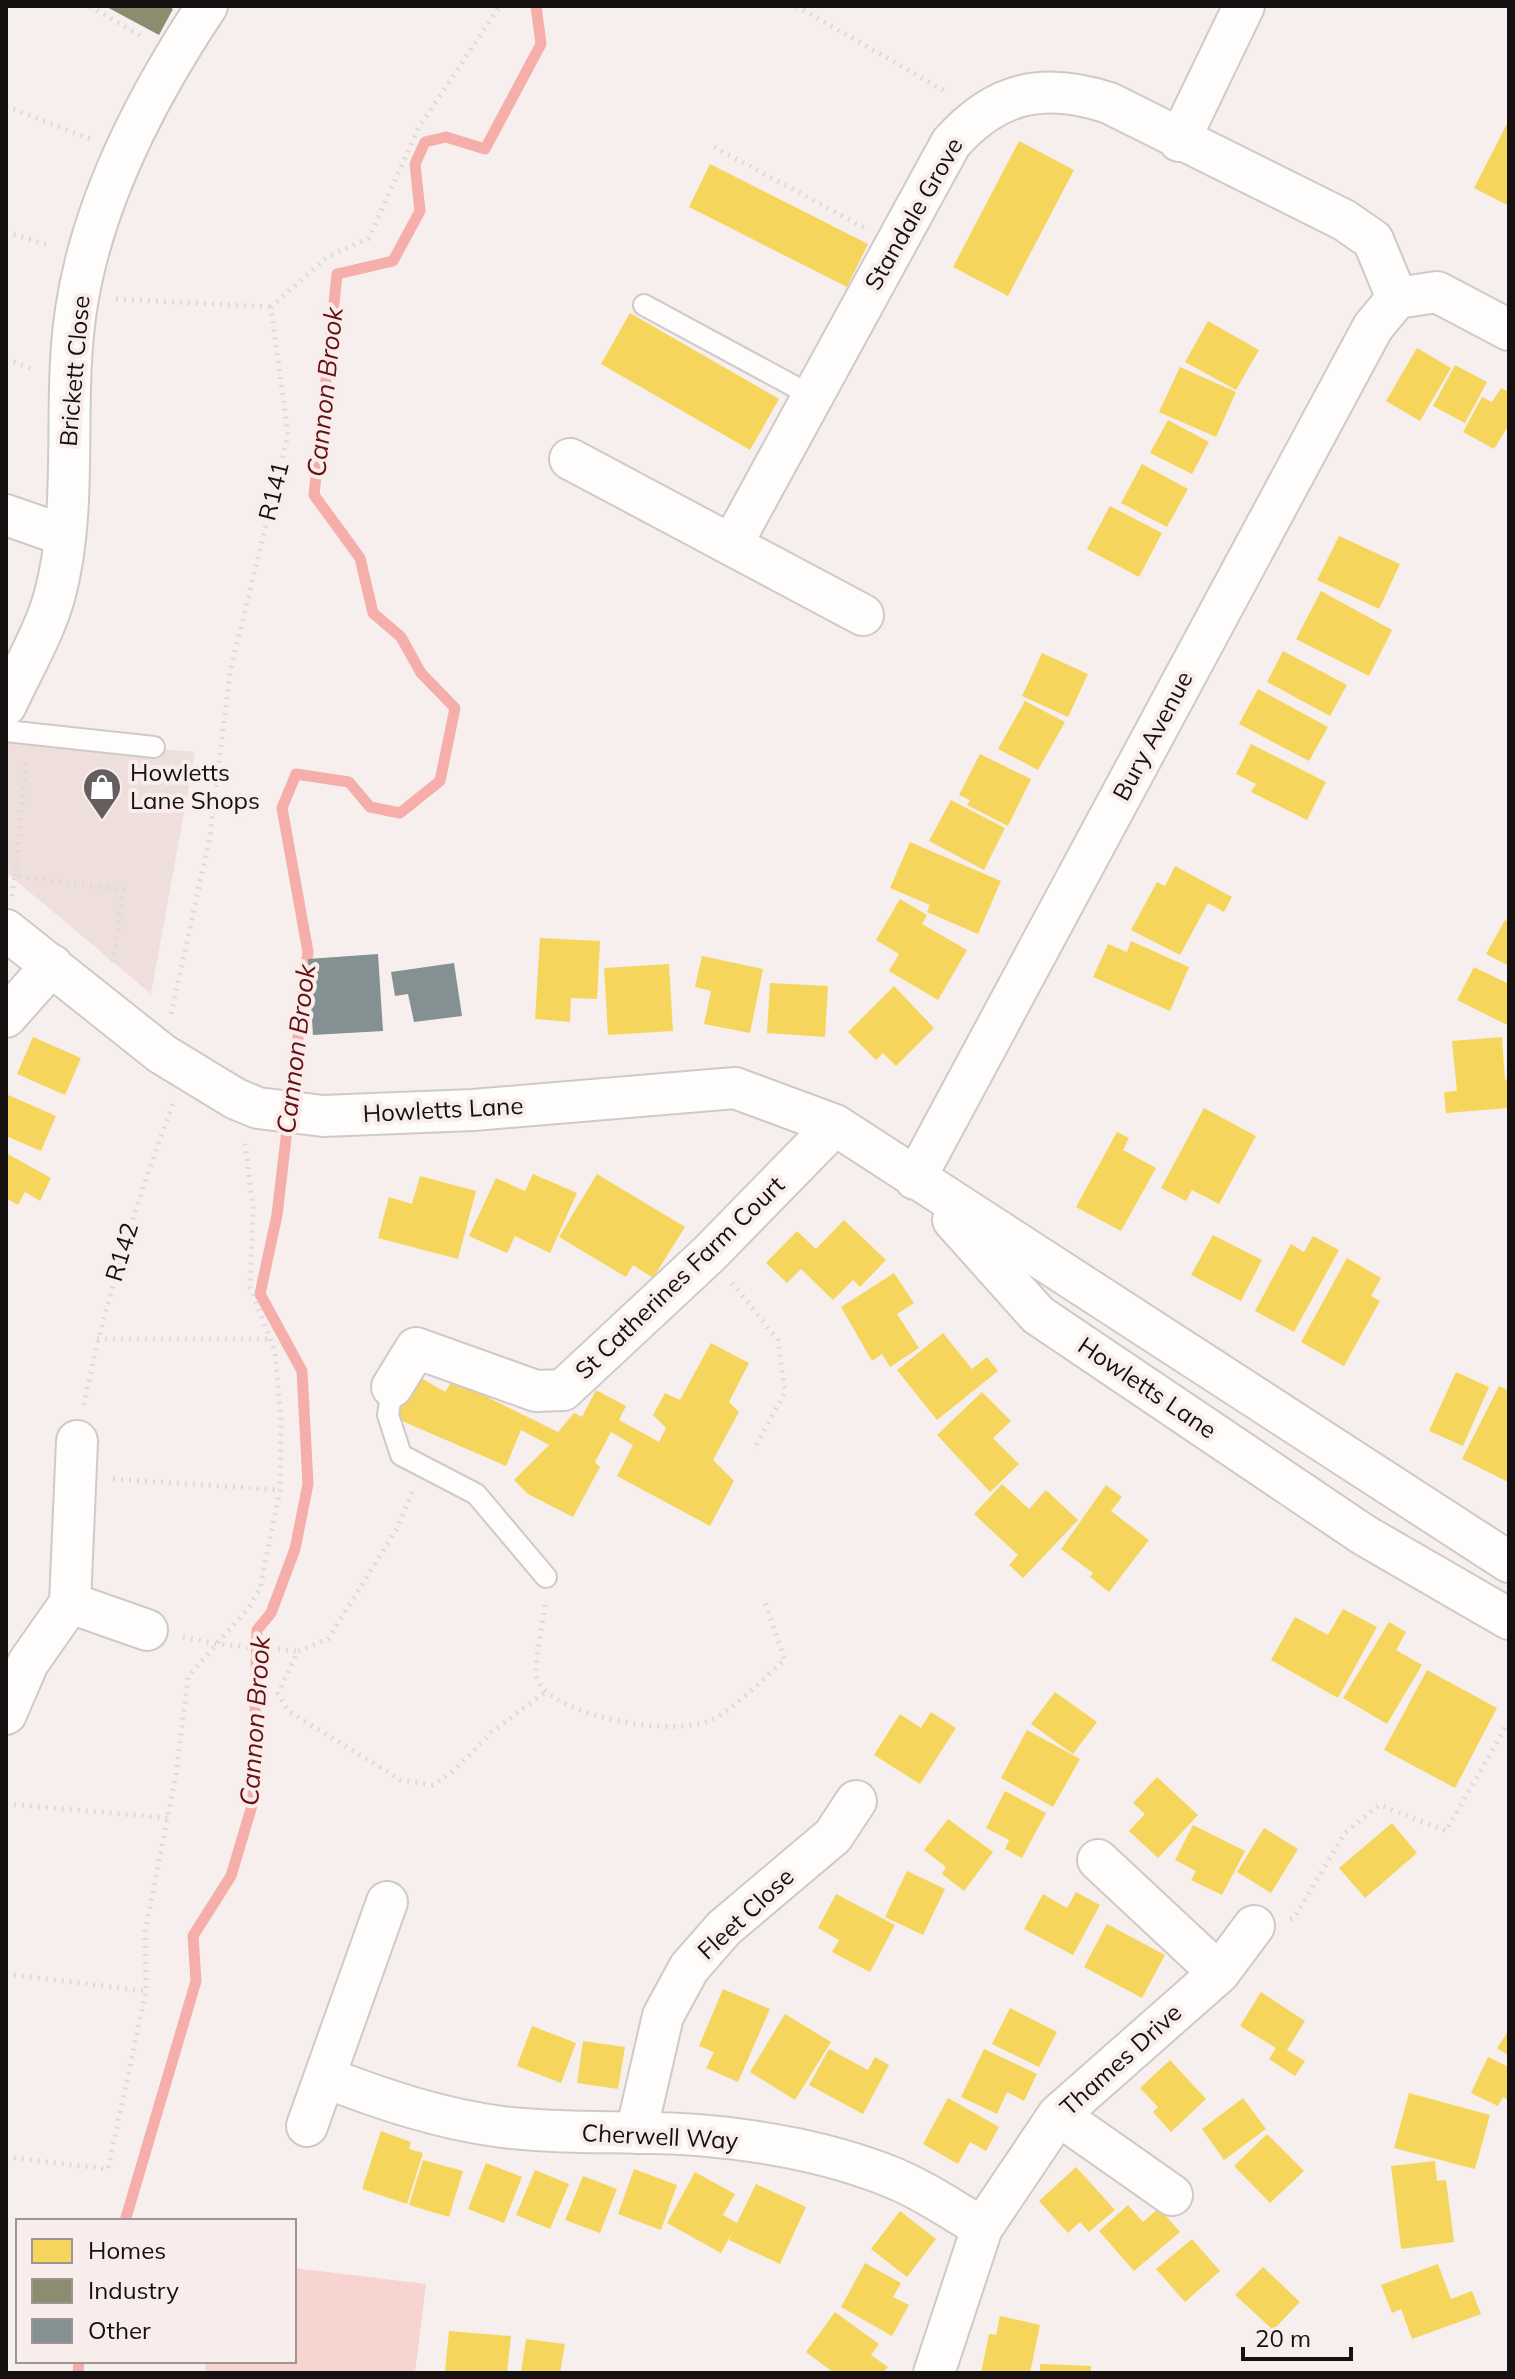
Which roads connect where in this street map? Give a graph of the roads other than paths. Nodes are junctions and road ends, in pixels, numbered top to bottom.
1 (1244, 6) edge
2 (202, 8) edge
3 (1179, 141) junction
4 (1397, 298) junction
5 (644, 305) dead end
6 (1509, 330) edge
7 (812, 396) junction
8 (570, 459) dead end
9 (6, 515) edge
10 (63, 535) junction
11 (732, 544) junction
12 (863, 615) dead end
13 (17, 719) edge
14 (6, 731) edge
15 (154, 747) dead end
16 (7, 931) edge
17 (52, 965) junction
18 (6, 1017) edge
19 (835, 1125) junction
20 (915, 1179) junction
21 (392, 1387) joint
22 (77, 1459) road end
23 (1437, 1518) junction
24 (1410, 1562) junction
25 (1509, 1562) edge
26 (546, 1577) road end
27 (70, 1603) junction
28 (1509, 1619) edge
29 (147, 1630) road end
30 (6, 1714) edge
31 (856, 1801) dead end
32 (1098, 1860) dead end
33 (387, 1902) dead end
34 (1254, 1926) road end
35 (1219, 1973) junction
36 (327, 2078) junction
37 (1058, 2115) junction
38 (307, 2126) dead end
39 (636, 2133) junction
40 (1172, 2195) dead end
41 (982, 2228) junction
42 (934, 2373) edge

1 - 3 street
2 - 10 street, Brickett Close
3 - 4 street, Standale Grove
3 - 7 street, Standale Grove
4 - 6 street
4 - 20 street, Bury Avenue
5 - 7 lane
7 - 11 street, Standale Grove
8 - 11 street
9 - 10 street
10 - 13 street, Brickett Close
11 - 12 street
13 - 14 lane
13 - 15 lane
16 - 17 street, Howletts Lane
17 - 18 street
17 - 19 street, Howletts Lane
19 - 20 street, Howletts Lane
19 - 21 street, St Catherines Farm Court
20 - 23 street, Howletts Lane
20 - 24 street, Howletts Lane
21 - 26 lane
22 - 27 street
23 - 24 street
23 - 25 street, Howletts Lane
24 - 28 street, Howletts Lane
27 - 29 street
27 - 30 street
31 - 39 street, Fleet Close
32 - 35 street
33 - 36 street
34 - 35 street, Thames Drive
35 - 37 street, Thames Drive
36 - 38 street
36 - 39 street, Cherwell Way
37 - 40 street
37 - 41 street, Thames Drive
39 - 41 street, Cherwell Way
41 - 42 street, Thames Drive

